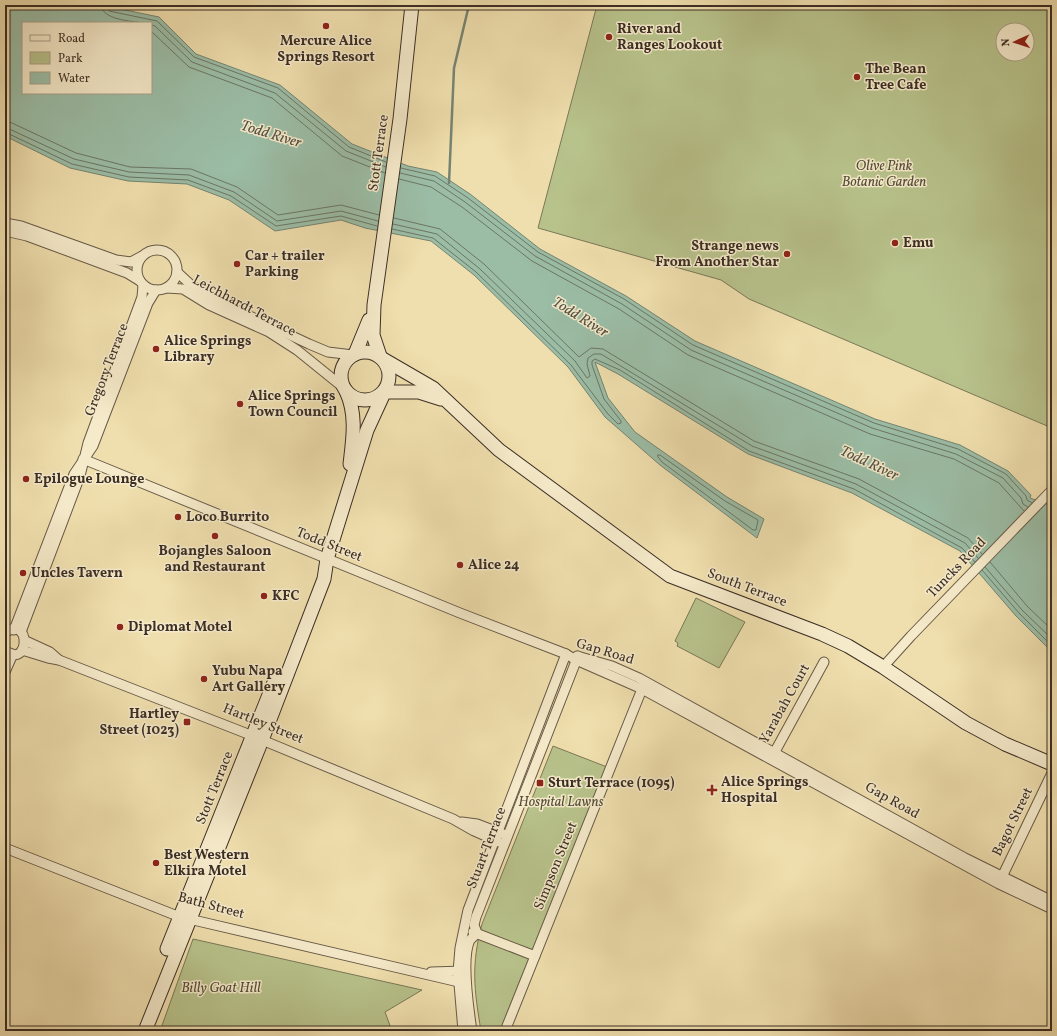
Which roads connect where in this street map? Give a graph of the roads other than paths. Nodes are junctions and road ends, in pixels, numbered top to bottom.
1 (412, 5) edge
2 (5, 223) edge
3 (5, 231) edge
4 (142, 256) junction
5 (176, 272) junction
6 (142, 283) junction
7 (166, 288) junction
8 (156, 290) junction
9 (374, 305) junction
10 (354, 354) junction
11 (381, 357) junction
12 (345, 390) junction
13 (384, 392) junction
14 (453, 406) junction
15 (83, 459) junction
16 (1052, 490) edge
17 (345, 507) junction
18 (327, 559) junction
19 (10, 632) edge
20 (26, 641) junction
21 (22, 650) junction
22 (7, 651) edge
23 (566, 654) junction
24 (577, 658) junction
25 (59, 660) junction
26 (824, 662) dead end
27 (883, 667) junction
28 (5, 672) edge
29 (642, 689) junction
30 (258, 738) junction
31 (772, 756) junction
32 (1052, 764) edge
33 (1052, 773) edge
34 (496, 836) junction
35 (506, 839) junction
36 (5, 848) edge
37 (1000, 880) junction
38 (1052, 901) edge
39 (1052, 909) edge
40 (185, 918) junction
41 (464, 928) junction
42 (477, 933) junction
43 (535, 956) junction
44 (462, 977) junction
45 (136, 1031) edge
46 (144, 1031) edge
47 (463, 1031) edge
48 (472, 1031) edge
49 (507, 1031) edge

1 - 9 main road, Stott Terrace
2 - 4 street
3 - 6 street
4 - 5 street
4 - 6 street
5 - 7 street
5 - 10 street, Leichhardt Terrace
6 - 8 street
6 - 15 street, Gregory Terrace
7 - 8 street
7 - 12 street, Leichhardt Terrace
8 - 15 street, Gregory Terrace
9 - 10 main road, Stott Terrace
9 - 11 main road, Stott Terrace
10 - 11 main road
10 - 12 main road
11 - 13 main road
11 - 14 main road, South Terrace
12 - 13 main road
12 - 17 main road, Stott Terrace
13 - 14 main road, South Terrace
13 - 17 main road, Stott Terrace
14 - 27 main road, South Terrace
15 - 18 street, Todd Street
15 - 19 street, Gregory Terrace
16 - 27 street, Tuncks Road
17 - 18 main road, Stott Terrace
18 - 23 street, Todd Street
18 - 30 main road, Stott Terrace
19 - 20 street
20 - 21 street
20 - 25 street, Hartley Street
21 - 22 street
21 - 25 street, Hartley Street
22 - 28 street
23 - 24 street, Gap Road
23 - 34 street, Stuart Terrace
24 - 29 street, Gap Road
24 - 31 street, Gap Road
24 - 35 street, Stuart Terrace
25 - 30 street, Hartley Street
26 - 31 street, Yarabah Court
27 - 32 main road, South Terrace
29 - 31 street, Gap Road
29 - 43 street, Simpson Street
30 - 34 street, Hartley Street
30 - 40 main road, Stott Terrace
31 - 37 street, Gap Road
33 - 37 street, Bagot Street
34 - 35 street, Hartley Street
34 - 41 street, Stuart Terrace
35 - 42 street, Stuart Terrace
36 - 40 street, Bath Street
37 - 38 street, Gap Road
37 - 39 street, Gap Road
40 - 44 street, Bath Street
40 - 45 main road, Stott Terrace
40 - 46 main road, Stott Terrace
41 - 42 street
41 - 44 street, Stuart Terrace
42 - 43 street
42 - 44 street, Stuart Terrace
43 - 49 street, Simpson Street
44 - 47 street, Stuart Terrace
44 - 48 street, Stuart Terrace

